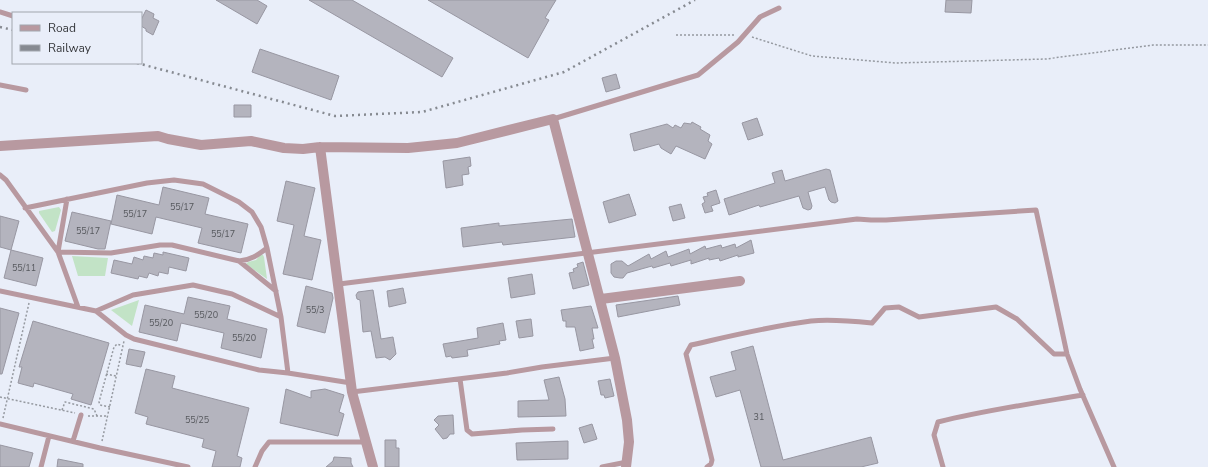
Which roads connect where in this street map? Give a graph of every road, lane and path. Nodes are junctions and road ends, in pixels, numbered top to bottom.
1 (780, 8) dead end
2 (0, 12) edge
3 (12, 16) edge
4 (676, 35) dead end
5 (745, 35) junction
6 (1208, 45) edge
7 (0, 85) edge
8 (26, 90) dead end
9 (553, 119) junction
10 (0, 146) edge
11 (320, 147) junction
12 (0, 175) edge
13 (67, 199) junction
14 (25, 208) junction
15 (267, 248) junction
16 (58, 252) junction
17 (588, 253) junction
18 (239, 261) junction
19 (740, 281) dead end
20 (339, 284) junction
21 (0, 291) edge
22 (276, 291) junction
23 (30, 297) junction
24 (600, 299) junction
25 (78, 307) junction
26 (96, 311) junction
27 (281, 317) junction
28 (126, 336) junction
29 (123, 346) junction
30 (1067, 354) junction
31 (616, 358) junction
32 (288, 373) junction
33 (106, 374) junction
34 (117, 376) junction
35 (460, 379) junction
36 (352, 388) junction
37 (1083, 395) junction
38 (0, 397) edge
39 (8, 399) junction
40 (110, 407) junction
41 (62, 411) junction
42 (81, 415) junction
43 (97, 416) junction
44 (108, 416) junction
45 (1, 424) edge
46 (553, 429) dead end
47 (49, 436) junction
48 (73, 442) junction
49 (366, 442) junction
50 (100, 448) junction
51 (627, 465) edge
52 (41, 467) edge
53 (188, 467) edge
54 (255, 467) edge
55 (373, 467) edge
56 (602, 467) edge
57 (707, 467) edge
58 (943, 467) edge
59 (1114, 467) edge

1 - 5 lane
2 - 3 lane
4 - 5 path
5 - 6 path
5 - 9 lane
7 - 8 lane
9 - 11 street
9 - 17 street
10 - 11 street
11 - 20 street
12 - 14 lane
13 - 14 lane
13 - 15 lane
13 - 16 lane
14 - 16 lane
15 - 18 lane
15 - 22 lane
16 - 18 lane
16 - 25 lane
17 - 20 lane
17 - 24 street
17 - 30 lane
18 - 22 lane
19 - 24 street
20 - 36 street
21 - 23 lane
22 - 27 lane
23 - 25 lane
23 - 39 path
24 - 31 street
25 - 26 lane
26 - 27 lane
26 - 28 lane
27 - 32 lane
28 - 29 path
28 - 32 lane
29 - 33 path
29 - 34 path
30 - 37 lane
30 - 57 lane
31 - 35 lane
31 - 51 street
32 - 36 lane
33 - 34 path
33 - 40 path
34 - 40 path
35 - 36 lane
35 - 46 lane
36 - 49 street
37 - 58 lane
37 - 59 lane
38 - 39 path
39 - 41 path
39 - 45 path
40 - 44 path
41 - 42 path
41 - 43 path
42 - 43 path
42 - 48 lane
43 - 44 path
44 - 50 path
45 - 47 lane
47 - 48 lane
47 - 52 lane
48 - 50 lane
49 - 54 lane
49 - 55 street
50 - 53 lane
51 - 56 lane

